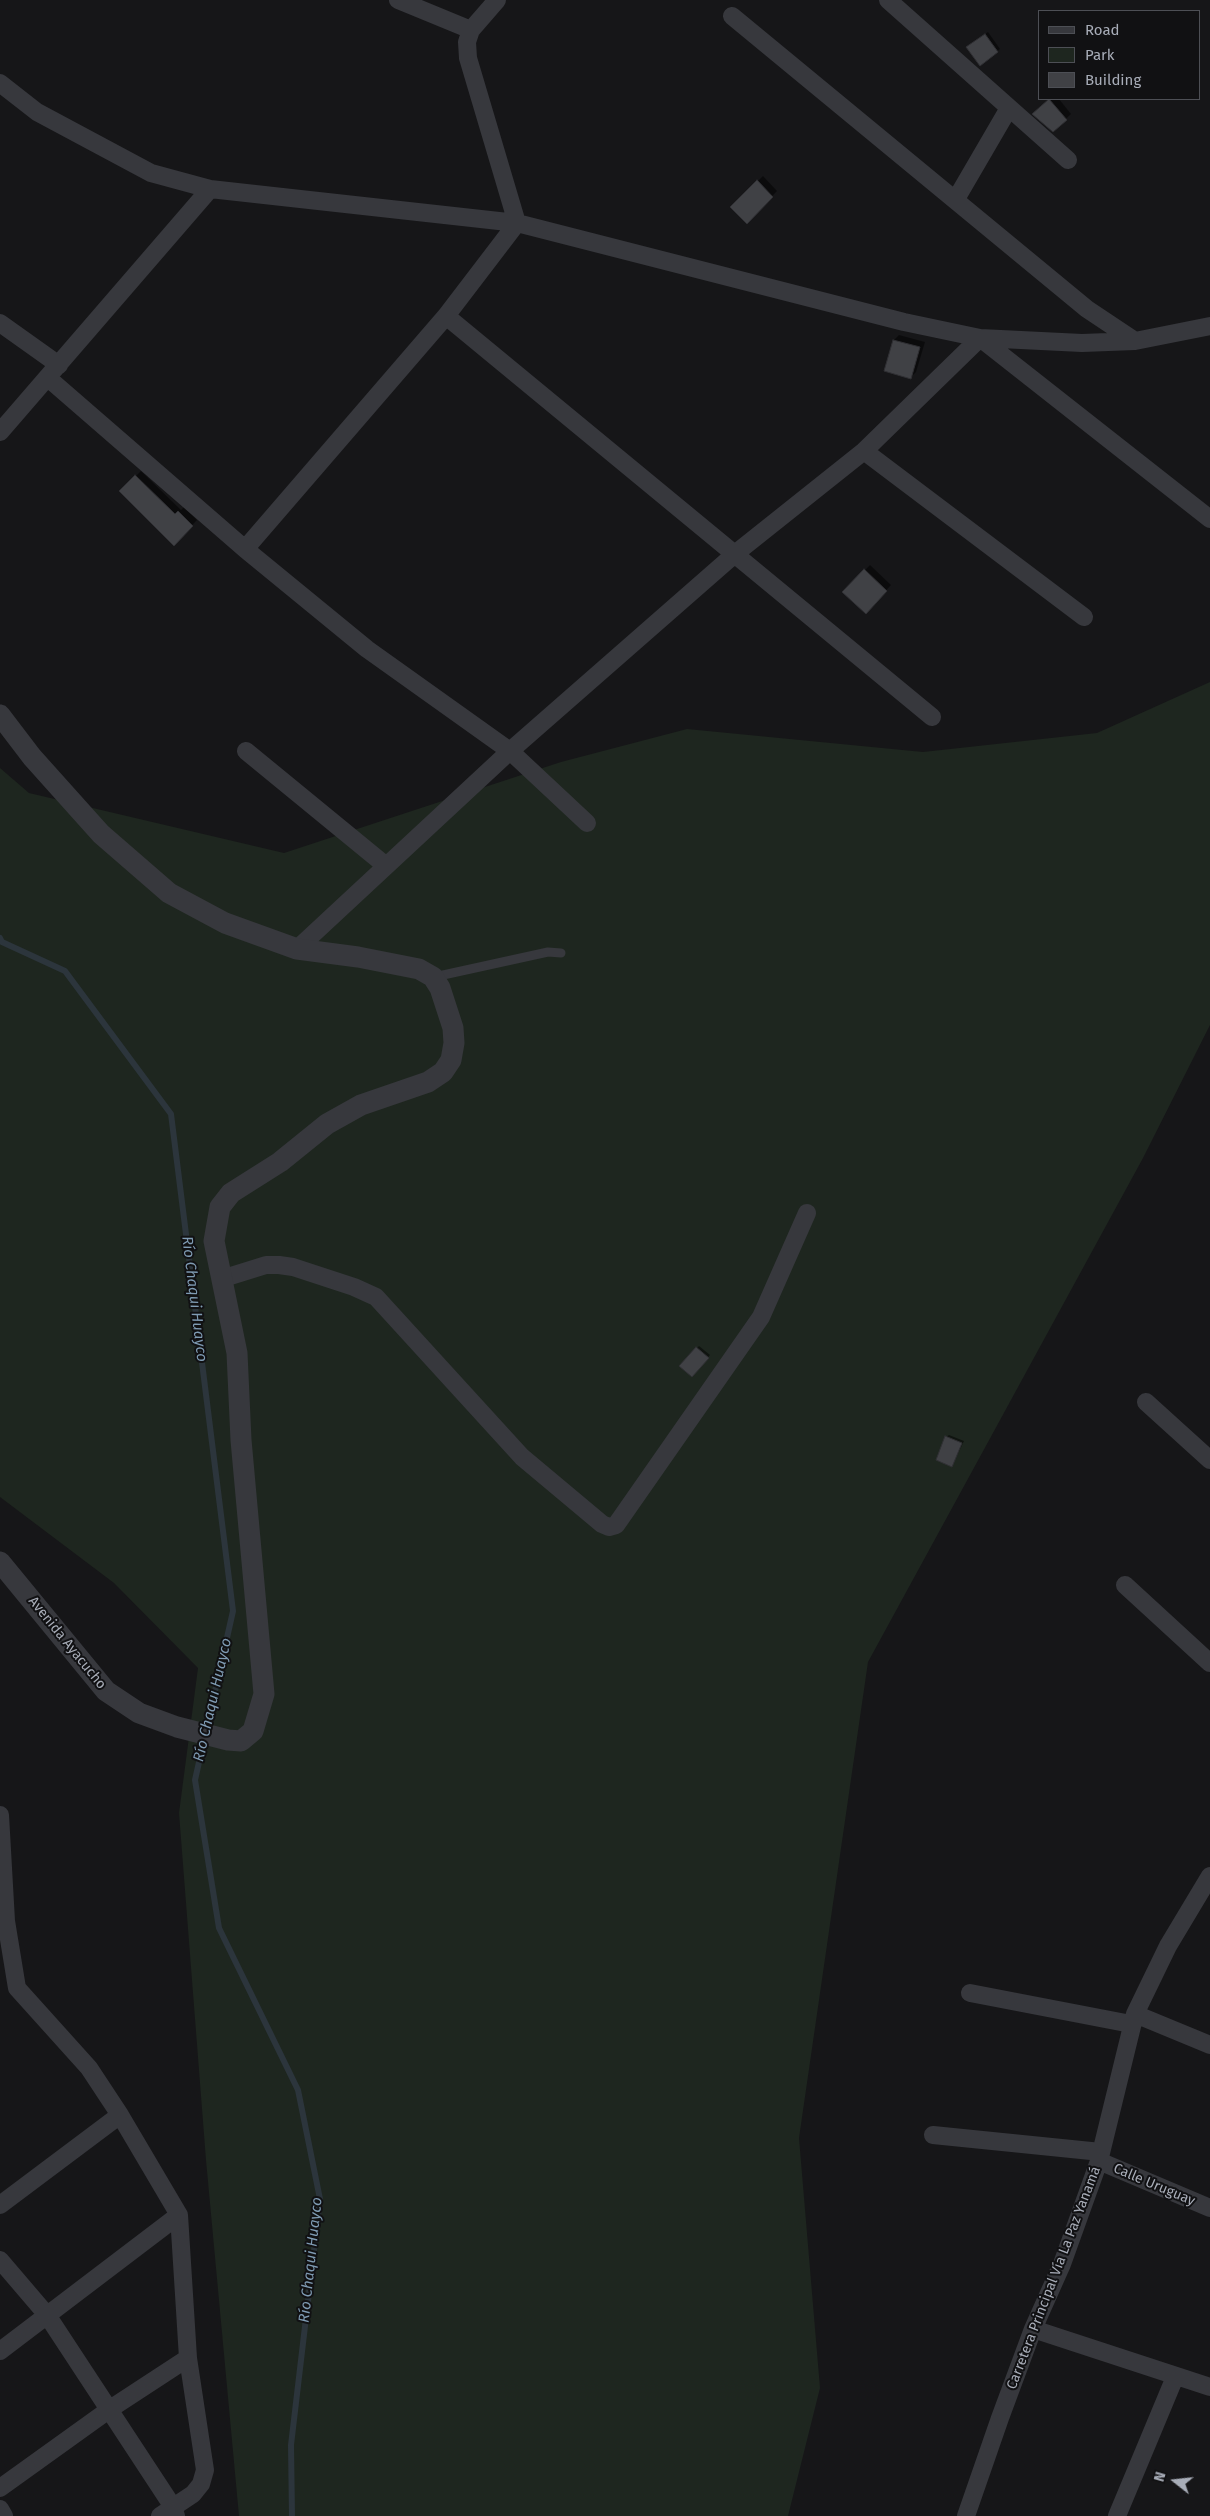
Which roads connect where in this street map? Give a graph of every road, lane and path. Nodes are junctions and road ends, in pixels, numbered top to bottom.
1 (398, 0) edge
2 (497, 0) edge
3 (888, 0) edge
4 (732, 16) dead end
5 (471, 30) junction
6 (0, 83) edge
7 (1009, 108) junction
8 (1068, 160) dead end
9 (210, 189) junction
10 (956, 199) junction
11 (517, 223) junction
12 (446, 316) junction
13 (0, 323) edge
14 (1210, 326) edge
15 (980, 338) junction
16 (1135, 341) junction
17 (54, 371) junction
18 (0, 432) edge
19 (864, 451) junction
20 (1210, 519) edge
21 (245, 549) junction
22 (736, 553) junction
23 (1084, 617) dead end
24 (0, 715) edge
25 (932, 717) dead end
26 (246, 751) dead end
27 (510, 751) junction
28 (587, 822) dead end
29 (385, 865) junction
30 (297, 949) junction
31 (560, 953) dead end
32 (433, 977) junction
33 (807, 1213) dead end
34 (221, 1278) junction
35 (1146, 1402) dead end
36 (1210, 1460) edge
37 (0, 1562) edge
38 (1125, 1585) dead end
39 (1210, 1663) edge
40 (0, 1815) edge
41 (1209, 1880) edge
42 (0, 1976) edge
43 (17, 1988) junction
44 (970, 1993) dead end
45 (1133, 2019) junction
46 (1210, 2045) edge
47 (120, 2116) junction
48 (933, 2135) dead end
49 (1100, 2157) junction
50 (0, 2206) edge
51 (1210, 2208) edge
52 (179, 2215) junction
53 (0, 2260) edge
54 (47, 2315) junction
55 (1033, 2329) junction
56 (0, 2351) edge
57 (188, 2358) junction
58 (1176, 2377) junction
59 (1210, 2387) edge
60 (110, 2409) junction
61 (0, 2488) edge
62 (0, 2510) edge
63 (170, 2513) edge
64 (4, 2516) edge
65 (966, 2516) edge
66 (1117, 2516) edge

1 - 5 street
2 - 5 street
3 - 7 street
4 - 10 street
5 - 11 street
6 - 9 street
7 - 8 street
7 - 10 street
9 - 11 street
9 - 17 street
10 - 16 street
11 - 12 street
11 - 15 street
12 - 21 street
12 - 22 street
13 - 17 street
14 - 16 street
15 - 16 street
15 - 19 street
15 - 20 street
17 - 18 street
17 - 21 street
19 - 22 street
19 - 23 street
21 - 27 street
22 - 25 street
22 - 27 street
24 - 30 street
26 - 29 street
27 - 28 street
27 - 29 street
29 - 30 street
30 - 32 street
31 - 32 lane
32 - 34 street
33 - 34 street
34 - 37 street, Avenida Ayacucho
35 - 36 street
38 - 39 street
40 - 43 street
41 - 45 street, Carretera Principal Vía La Paz Yanamá
42 - 43 street
43 - 47 street
44 - 45 street
45 - 46 street
45 - 49 street, Carretera Principal Vía La Paz Yanamá
47 - 50 street
47 - 52 street
48 - 49 street, Calle Uruguay
49 - 51 street, Calle Uruguay
49 - 55 street, Carretera Principal Vía La Paz Yanamá
52 - 54 street
52 - 57 street
53 - 54 street
54 - 56 street
54 - 60 street
55 - 58 street
55 - 65 street, Carretera Principal Vía La Paz Yanamá
57 - 60 street
57 - 63 street
58 - 59 street
58 - 66 street
60 - 61 street
60 - 63 street
62 - 64 street

